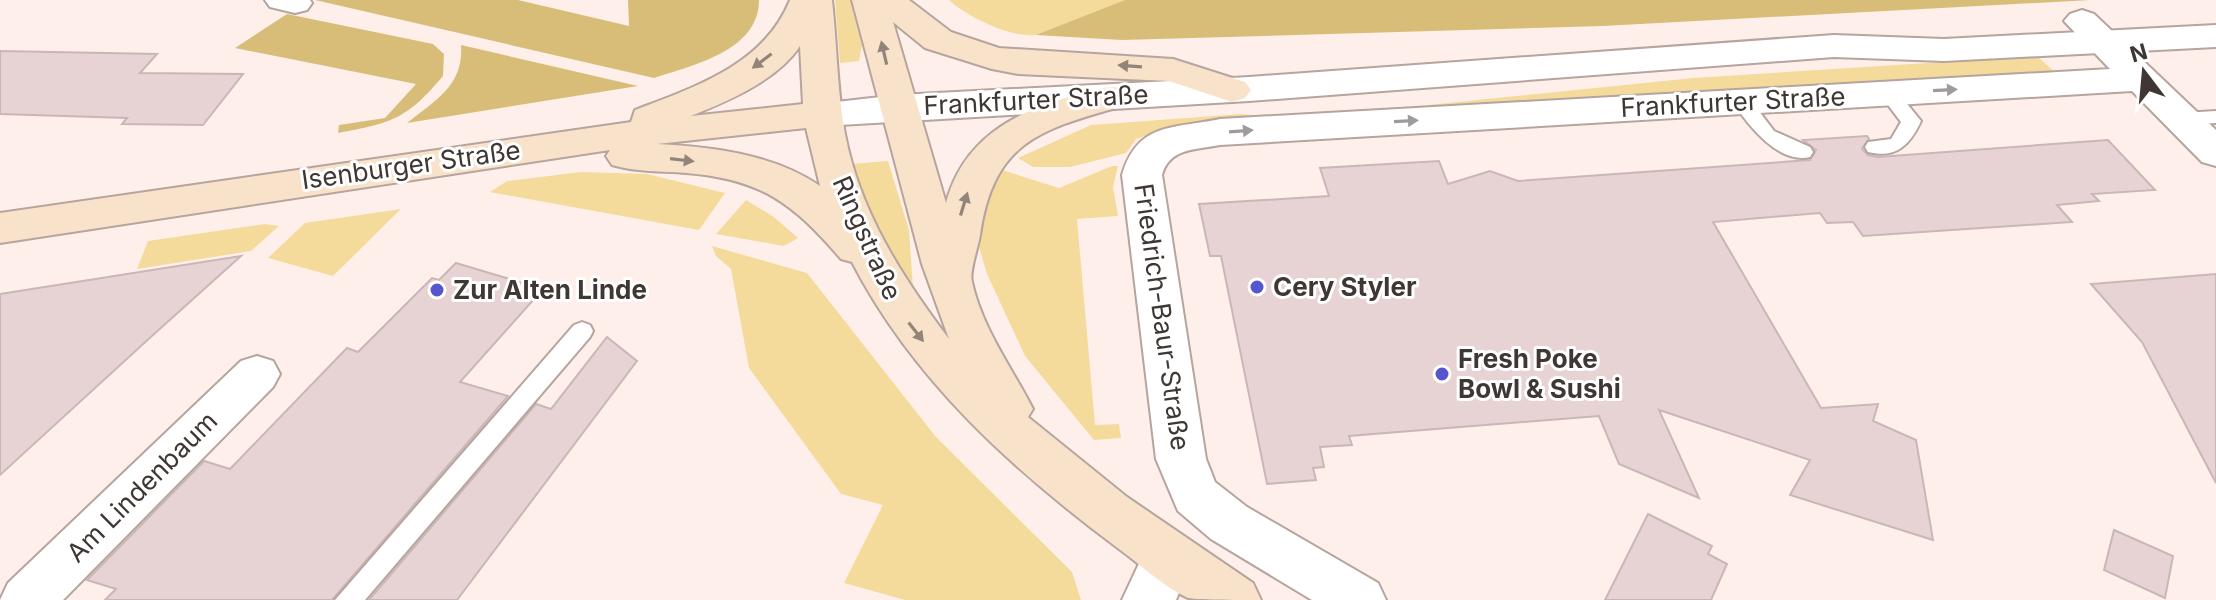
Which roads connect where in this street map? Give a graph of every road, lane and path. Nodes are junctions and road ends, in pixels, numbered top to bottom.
1 (807, 0) edge
2 (815, 0) edge
3 (869, 0) edge
4 (887, 0) edge
5 (2216, 15) edge
6 (2092, 32) junction
7 (2216, 36) edge
8 (2139, 79) junction
9 (1240, 89) junction
10 (1888, 93) junction
11 (1113, 97) junction
12 (1742, 102) junction
13 (898, 107) junction
14 (823, 114) junction
15 (2199, 118) edge
16 (1328, 125) junction
17 (581, 140) junction
18 (1164, 143) joint
19 (1875, 147) dead end
20 (1803, 152) dead end
21 (2216, 153) edge
22 (436, 161) junction
23 (0, 228) edge
24 (874, 266) junction
25 (952, 281) junction
26 (582, 331) dead end
27 (257, 374) dead end
28 (1037, 451) junction
29 (1159, 578) edge
30 (27, 600) edge
31 (348, 600) edge
32 (1234, 600) edge
33 (1359, 600) edge

1 -> 17 main road
2 - 14 main road, Ringstraße
13 -> 3 main road, Ringstraße
9 -> 4 main road
5 - 6 street, Frankfurter Straße
6 - 7 street, Frankfurter Straße
6 - 8 street
6 - 9 street, Frankfurter Straße
10 -> 8 street, Frankfurter Straße
8 - 15 street
9 - 11 street, Frankfurter Straße
9 - 16 street, Frankfurter Straße
10 - 12 street, Frankfurter Straße
10 - 19 lane
11 - 13 street, Frankfurter Straße
25 -> 11 main road
16 -> 12 street, Frankfurter Straße
12 - 20 lane
13 - 14 street, Frankfurter Straße
13 - 25 main road, Ringstraße
14 - 17 main road, Isenburger Straße
14 - 24 main road, Ringstraße
15 - 21 street
18 -> 16 street, Frankfurter Straße
17 - 22 main road, Isenburger Straße
18 - 33 street, Friedrich-Baur-Straße
22 - 23 main road, Isenburger Straße
22 -> 24 main road
24 -> 28 main road, Ringstraße
25 - 28 main road, Ringstraße
26 - 31 lane
27 - 30 street, Am Lindenbaum
28 - 29 main road, Ringstraße
29 - 32 main road, Ringstraße

